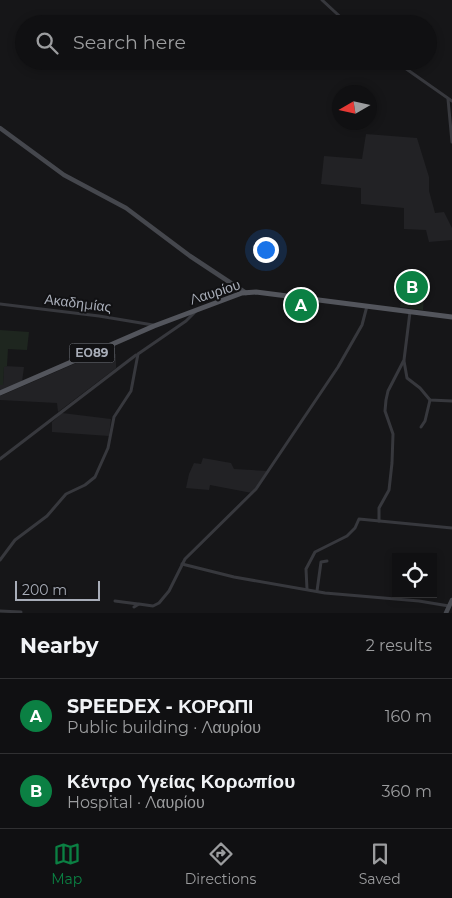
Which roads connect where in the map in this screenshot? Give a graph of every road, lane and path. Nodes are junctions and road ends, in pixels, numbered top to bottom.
1 (322, 0) edge
2 (338, 15) edge
3 (408, 70) edge
4 (448, 98) junction
5 (452, 101) edge
6 (0, 128) edge
7 (452, 142) edge
8 (246, 293) junction
9 (0, 304) edge
10 (366, 306) junction
11 (196, 309) junction
12 (410, 311) junction
13 (451, 316) edge
14 (154, 326) junction
15 (138, 354) junction
16 (404, 360) junction
17 (0, 393) edge
18 (430, 400) junction
19 (452, 401) edge
20 (421, 427) dead end
21 (0, 459) edge
22 (379, 521) junction
23 (452, 528) edge
24 (0, 560) edge
25 (327, 561) dead end
26 (182, 564) junction
27 (307, 590) junction
28 (317, 591) junction
29 (452, 600) edge
30 (115, 601) dead end
31 (139, 604) junction
32 (449, 606) junction
33 (134, 607) dead end
34 (0, 611) edge
35 (21, 612) edge
36 (446, 613) edge

1 - 2 street
3 - 4 street
4 - 5 street
4 - 7 street
6 - 8 street
8 - 10 main road, Λαυρίου / ΕΟ89
8 - 11 main road, Λαυρίου / ΕΟ89
9 - 14 street, Ακαδημίας
10 - 12 main road, Λαυρίου / ΕΟ89
10 - 26 street
11 - 14 main road, Λαυρίου / ΕΟ89
11 - 15 street
12 - 13 main road, Λαυρίου / ΕΟ89
12 - 16 street
14 - 17 main road, Λαυρίου / ΕΟ89
15 - 21 street
15 - 24 street
16 - 18 street
16 - 22 street
18 - 19 street
18 - 20 street
22 - 23 street
22 - 27 street
25 - 28 street
26 - 27 street
26 - 31 street
27 - 28 street
28 - 32 street
29 - 32 street
30 - 31 street
31 - 33 street
32 - 36 street
34 - 35 street

